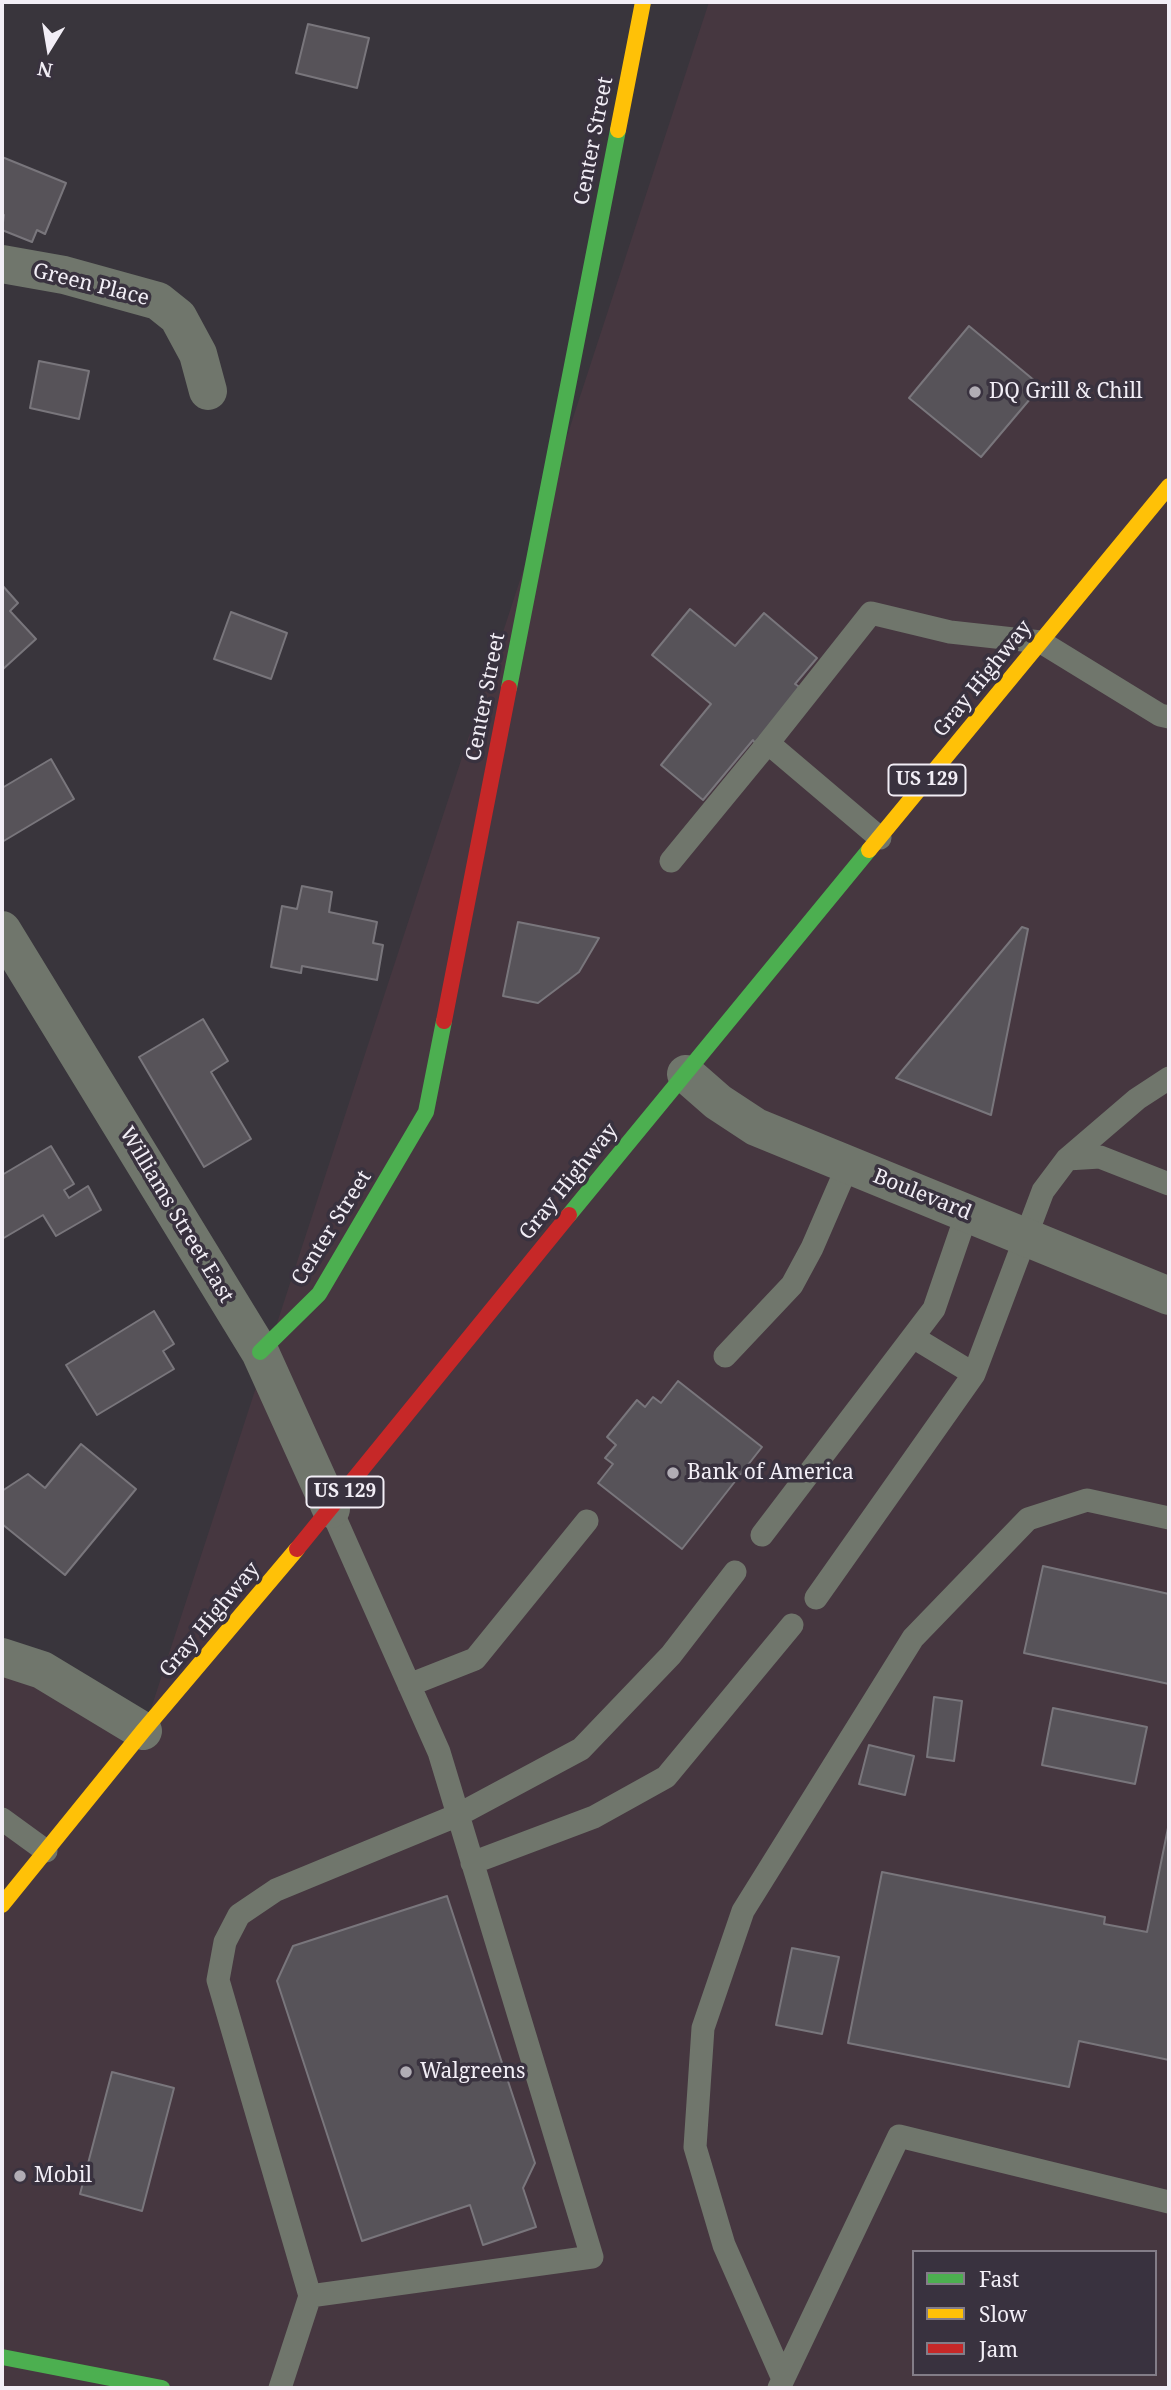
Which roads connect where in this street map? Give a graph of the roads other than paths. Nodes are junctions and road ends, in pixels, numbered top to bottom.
1 (643, 2) edge
2 (2, 264) edge
3 (208, 391) dead end
4 (1169, 486) edge
5 (1160, 514) edge
6 (1041, 642) junction
7 (1169, 717) edge
8 (768, 743) junction
9 (880, 838) junction
10 (671, 861) dead end
11 (2, 930) edge
12 (12, 961) edge
13 (685, 1074) junction
14 (1169, 1077) edge
15 (1068, 1160) junction
16 (848, 1165) junction
17 (1169, 1184) edge
18 (967, 1213) junction
19 (1026, 1237) junction
20 (1169, 1296) edge
21 (914, 1338) junction
22 (260, 1352) junction
23 (725, 1356) dead end
24 (974, 1374) junction
25 (331, 1509) junction
26 (1169, 1518) edge
27 (587, 1521) dead end
28 (762, 1535) dead end
29 (735, 1572) dead end
30 (816, 1598) dead end
31 (792, 1625) dead end
32 (2, 1657) edge
33 (409, 1685) junction
34 (144, 1731) junction
35 (458, 1815) junction
36 (2, 1819) edge
37 (46, 1850) junction
38 (472, 1863) junction
39 (2, 1905) edge
40 (1169, 2202) edge
41 (310, 2295) junction
42 (2, 2357) edge
43 (66, 2370) junction
44 (781, 2384) edge
45 (41, 2388) edge
46 (162, 2388) edge
47 (280, 2388) edge

1 - 22 main road, Center Street
2 - 3 street, Green Place
4 - 5 main road, Gray Highway / US 129
5 - 6 main road, Gray Highway / US 129
6 - 7 lane
6 - 8 lane
6 - 9 main road, Gray Highway / US 129
8 - 9 lane
8 - 10 lane
9 - 13 main road, Gray Highway / US 129
11 - 12 street, Williams Street East
12 - 22 street, Williams Street East
13 - 16 street, Boulevard
13 - 25 main road, Gray Highway / US 129
14 - 15 lane
15 - 17 lane
15 - 19 lane
16 - 18 street, Boulevard
16 - 23 lane
18 - 19 street, Boulevard
18 - 21 lane
19 - 20 street, Boulevard
19 - 24 lane
21 - 24 lane
21 - 28 lane
22 - 25 street, Williams Street East
24 - 30 lane
25 - 33 lane
25 - 34 main road, Gray Highway / US 129
26 - 44 lane
27 - 33 lane
29 - 35 lane
31 - 38 lane
32 - 34 street
33 - 35 lane
34 - 37 main road, Gray Highway / US 129
35 - 38 lane
35 - 41 lane
36 - 37 lane
37 - 39 main road, Gray Highway / US 129
38 - 41 lane
40 - 44 lane
41 - 47 lane
42 - 43 main road
43 - 45 lane
43 - 46 main road

